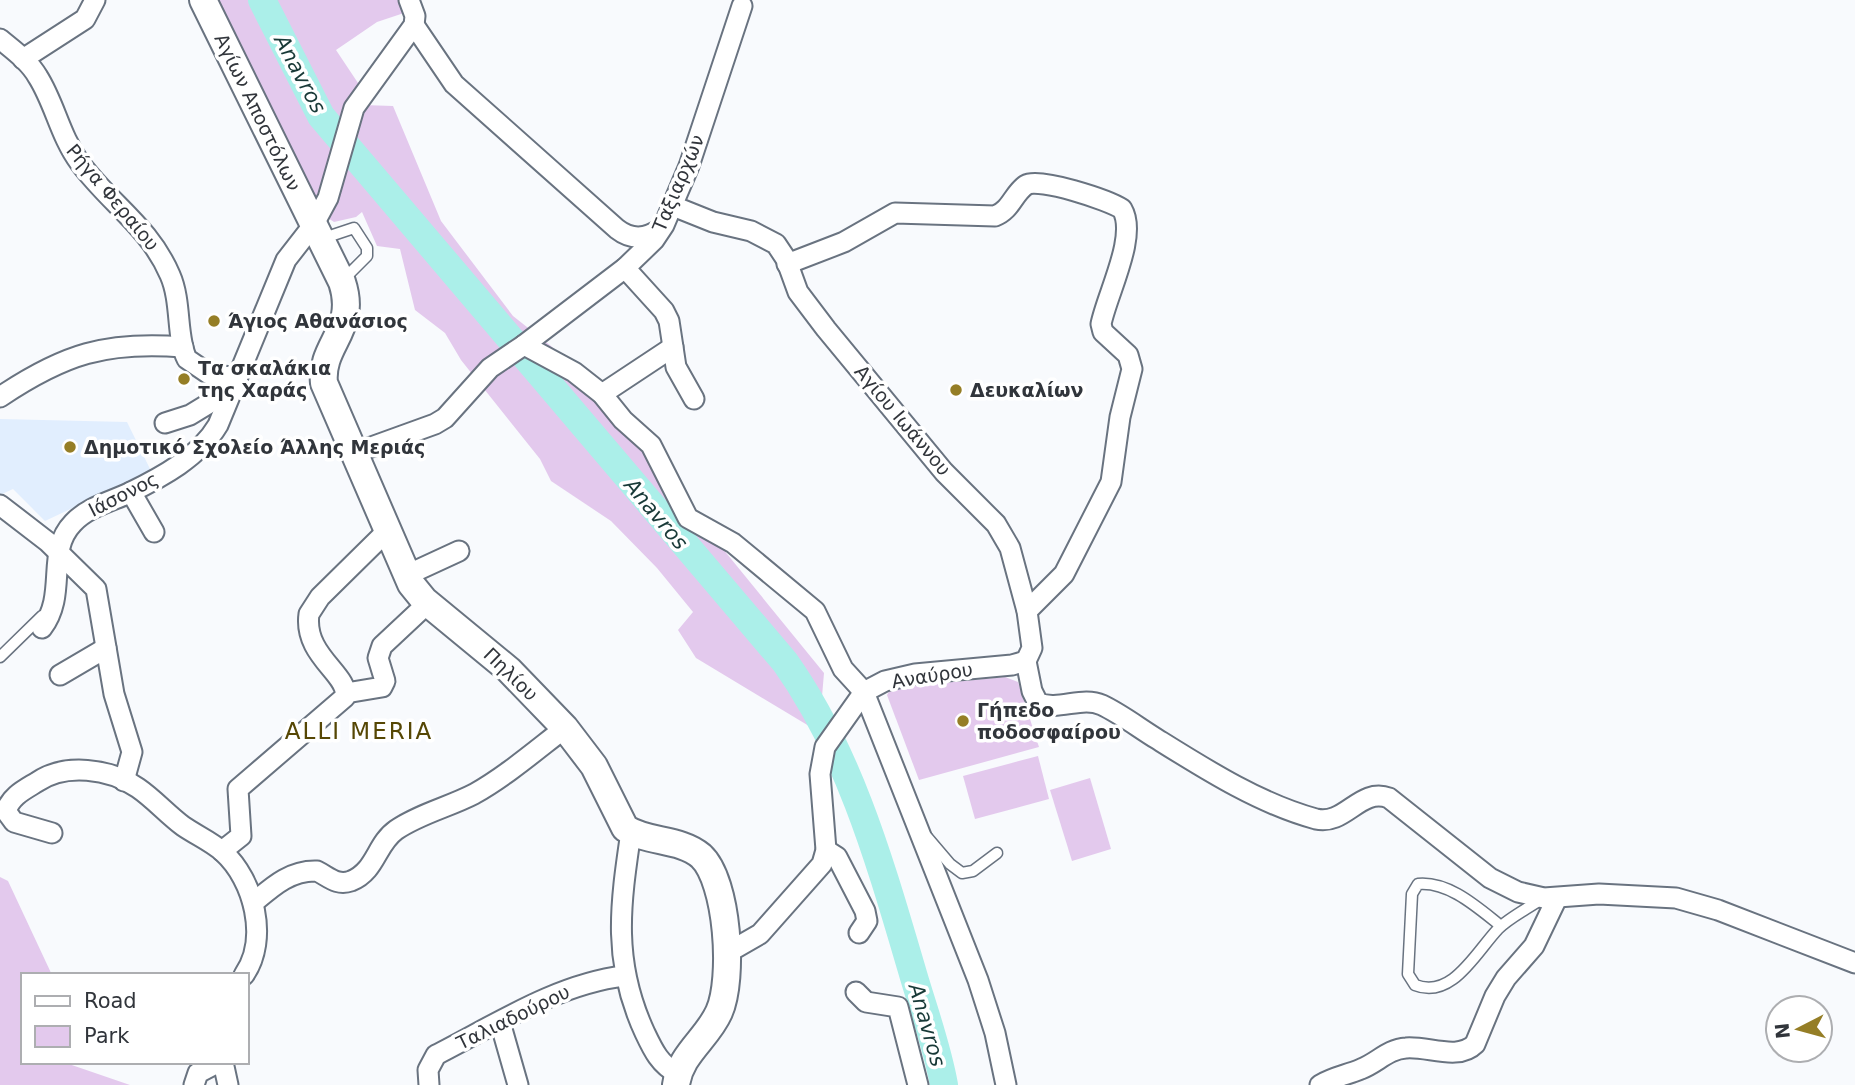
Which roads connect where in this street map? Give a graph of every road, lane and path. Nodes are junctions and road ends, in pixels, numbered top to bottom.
1 (95, 0) edge
2 (203, 0) edge
3 (409, 0) edge
4 (742, 6) dead end
5 (414, 25) junction
6 (0, 39) edge
7 (23, 59) junction
8 (673, 206) junction
9 (664, 225) junction
10 (318, 232) junction
11 (787, 264) junction
12 (625, 268) junction
13 (342, 282) junction
14 (522, 346) junction
15 (183, 347) junction
16 (673, 347) junction
17 (234, 384) junction
18 (602, 394) junction
19 (0, 397) edge
20 (694, 400) dead end
21 (165, 423) dead end
22 (352, 454) junction
23 (131, 492) junction
24 (0, 505) edge
25 (154, 532) dead end
26 (386, 532) junction
27 (459, 551) dead end
28 (59, 552) junction
29 (407, 575) junction
30 (428, 603) junction
31 (55, 605) junction
32 (1027, 611) junction
33 (42, 628) dead end
34 (106, 648) junction
35 (0, 657) edge
36 (1026, 661) junction
37 (60, 675) dead end
38 (864, 692) junction
39 (346, 693) junction
40 (565, 729) junction
41 (124, 781) junction
42 (918, 826) junction
43 (631, 832) junction
44 (52, 833) dead end
45 (826, 850) junction
46 (222, 851) junction
47 (997, 853) dead end
48 (1550, 898) junction
49 (253, 903) junction
50 (1501, 926) junction
51 (859, 933) dead end
52 (727, 953) junction
53 (1855, 963) edge
54 (245, 973) edge
55 (624, 976) junction
56 (856, 992) dead end
57 (500, 1022) junction
58 (217, 1064) edge
59 (222, 1064) edge
60 (677, 1079) edge
61 (194, 1085) edge
62 (228, 1085) edge
63 (429, 1085) edge
64 (518, 1085) edge
65 (918, 1085) edge
66 (1006, 1085) edge
67 (1320, 1085) edge

1 - 7 street
2 - 10 main road, Αγίων Αποστόλων
3 - 5 street
4 - 8 street, Ταξιαρχών
5 - 9 street
5 - 10 street, Ιάσονος
6 - 7 street, Ρήγα Φεραίου
7 - 15 street, Ρήγα Φεραίου
8 - 9 street, Ταξιαρχών
8 - 11 street, Αγίου Ιωάννου
9 - 12 street, Ταξιαρχών
10 - 13 main road, Πηλίου
10 - 13 lane
10 - 17 street, Ιάσονος
11 - 32 street, Αγίου Ιωάννου
11 - 32 street
12 - 14 street, Ταξιαρχών
12 - 16 street
13 - 22 main road, Πηλίου
14 - 18 street
14 - 22 street, Ταξιαρχών
15 - 17 street
15 - 19 street
16 - 18 street
16 - 20 street
17 - 21 street
17 - 23 street, Ιάσονος
18 - 38 street
22 - 26 main road, Πηλίου
23 - 25 street
23 - 28 street, Ιάσονος
24 - 28 street
26 - 29 main road, Πηλίου
26 - 39 street
27 - 29 street
28 - 31 street, Ιάσονος
28 - 34 street
29 - 30 main road, Πηλίου
30 - 39 street
30 - 40 main road, Πηλίου
31 - 33 street, Ιάσονος
31 - 35 lane
32 - 36 street, Αγίου Ιωάννου
34 - 37 street
34 - 41 street
36 - 38 street, Αναύρου
36 - 48 street, Αγίου Ιωάννου
38 - 42 street
38 - 45 street, Αναύρου
39 - 46 street
40 - 43 main road, Πηλίου
40 - 49 street
41 - 44 street
41 - 46 street
42 - 47 lane
42 - 66 street
43 - 52 main road
43 - 55 street
45 - 51 street
45 - 52 street
46 - 49 street
48 - 50 lane
48 - 53 street
48 - 67 street
49 - 54 street
50 - 50 lane
52 - 60 main road
55 - 57 street, Ταλιαδούρου
55 - 60 street
56 - 65 street
57 - 63 street, Ταλιαδούρου
57 - 64 street
58 - 61 street
59 - 62 street

